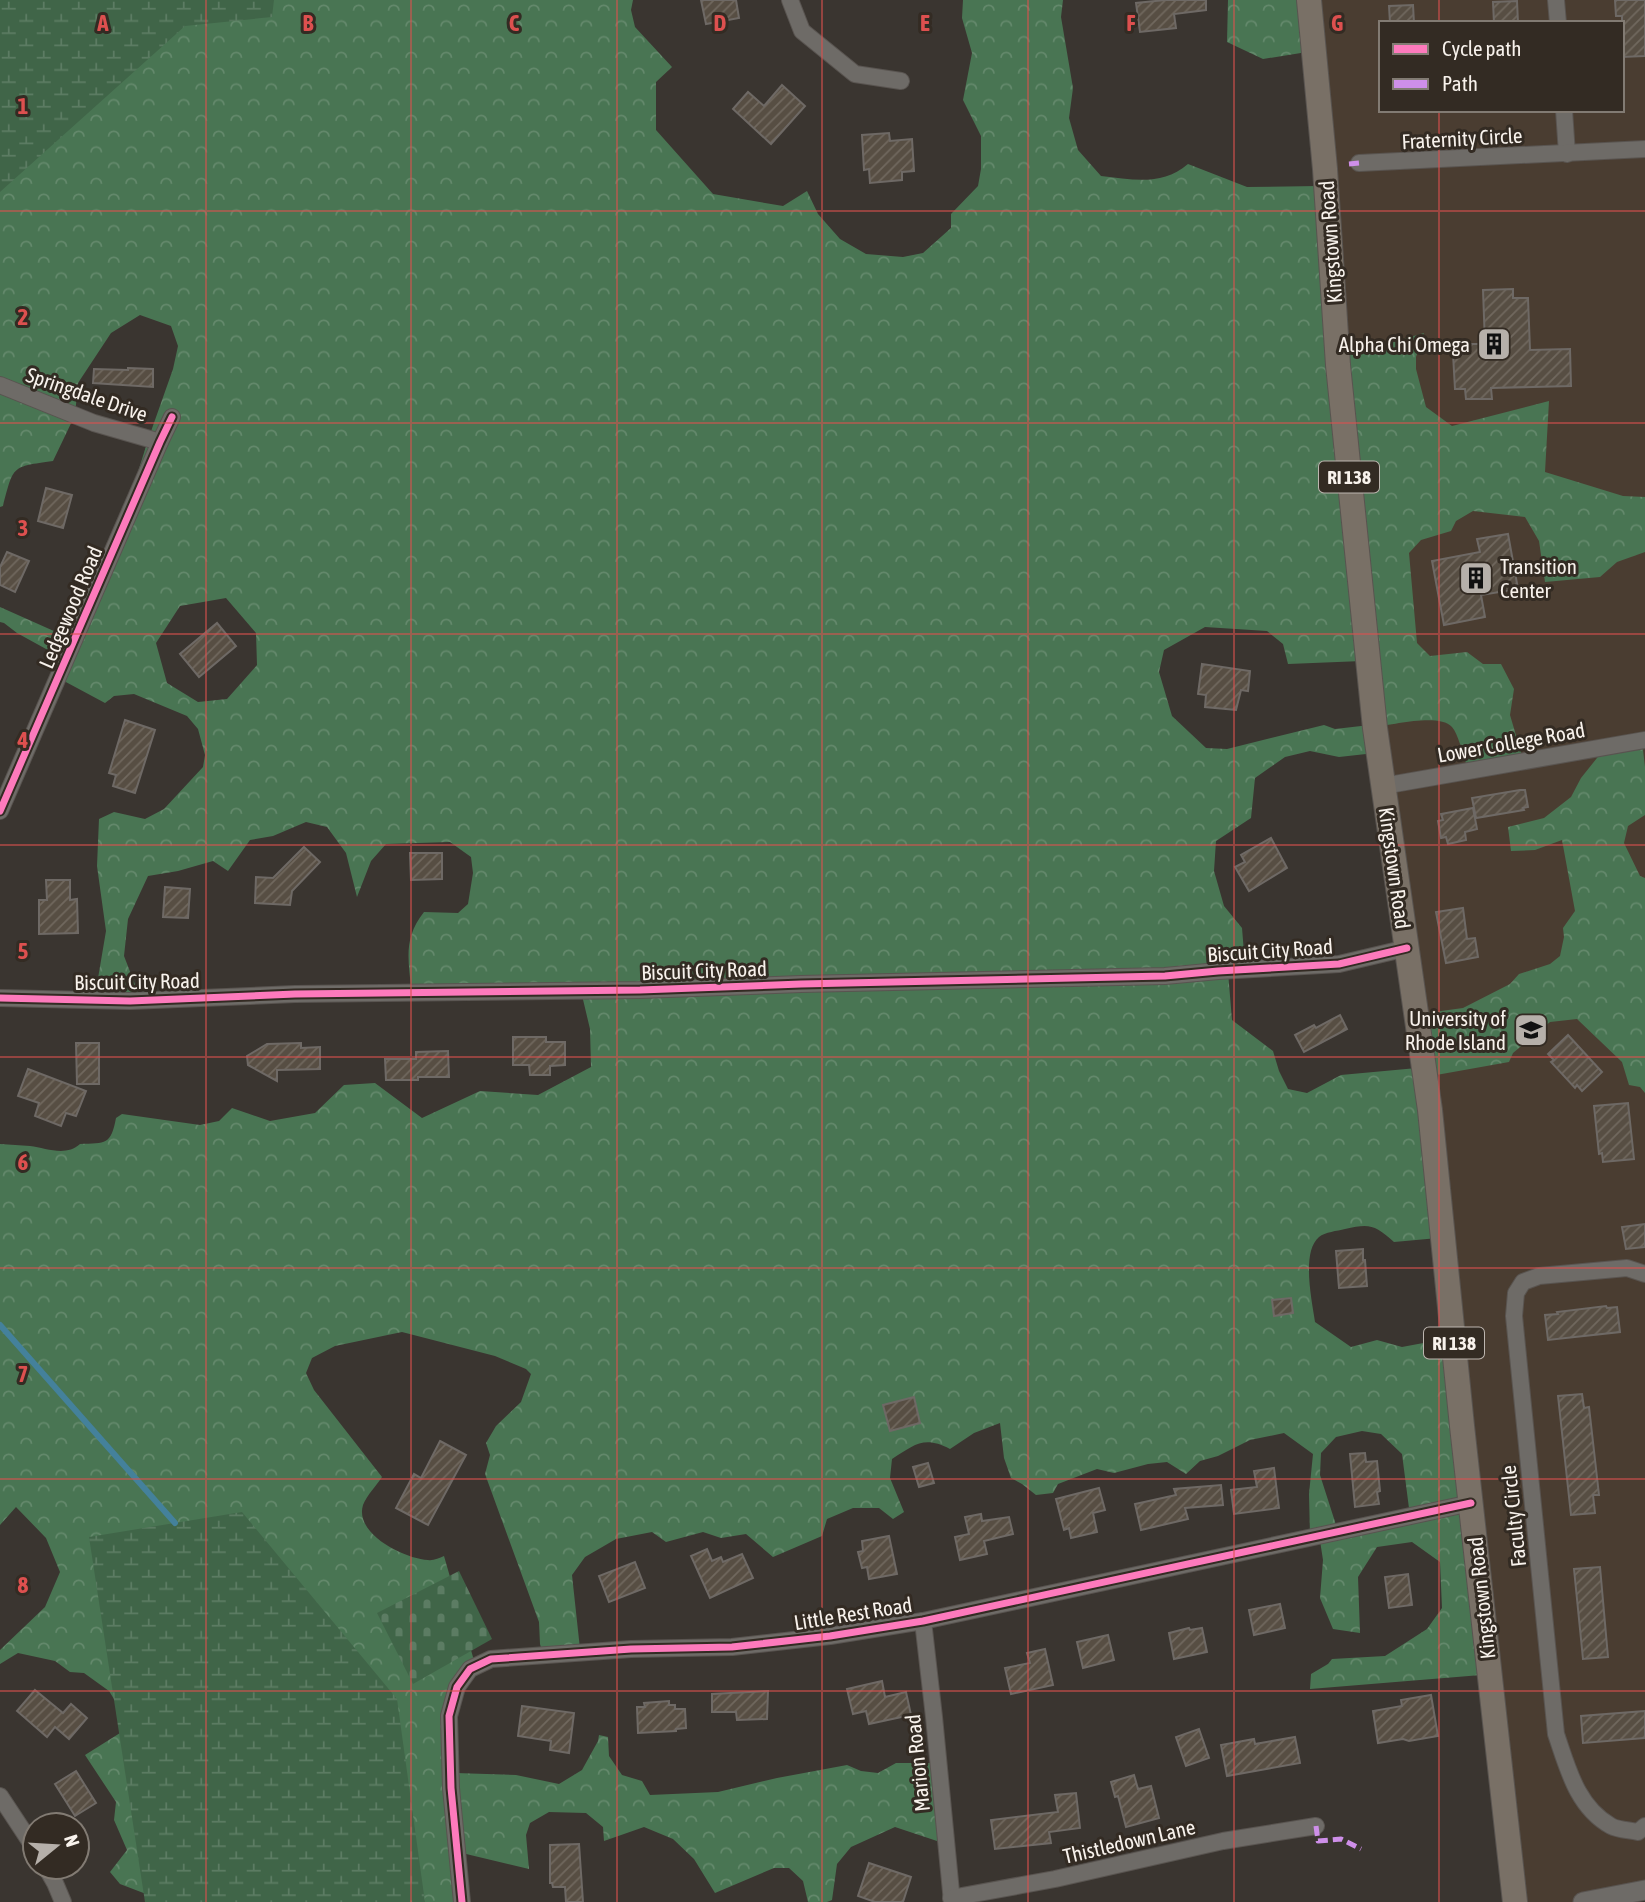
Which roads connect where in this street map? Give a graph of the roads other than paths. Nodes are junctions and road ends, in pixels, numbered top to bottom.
1 (790, 0) edge
2 (1309, 0) edge
3 (1556, 0) edge
4 (1558, 21) edge
5 (901, 81) dead end
6 (1564, 112) edge
7 (1645, 149) edge
8 (1567, 153) junction
9 (1359, 163) dead end
10 (0, 385) edge
11 (172, 417) dead end
12 (160, 442) junction
13 (1645, 740) edge
14 (1383, 786) junction
15 (0, 811) edge
16 (1407, 948) junction
17 (0, 998) edge
18 (1645, 1274) edge
19 (1471, 1503) junction
20 (923, 1621) junction
21 (0, 1796) edge
22 (1316, 1826) dead end
23 (21, 1828) edge
24 (1643, 1833) edge
25 (54, 1881) edge
26 (1645, 1890) edge
27 (952, 1900) edge
28 (63, 1902) edge
29 (462, 1902) edge
30 (1515, 1902) edge
31 (1583, 1902) edge

1 - 5 street
2 - 14 main road, Kingstown Road / RI 138
3 - 4 street
6 - 8 street
7 - 8 street, Fraternity Circle
8 - 9 street, Fraternity Circle
10 - 12 street, Springdale Drive
11 - 12 street, Ledgewood Road
12 - 15 street, Ledgewood Road
13 - 14 street, Lower College Road
14 - 16 main road, Kingstown Road / RI 138
16 - 17 street, Biscuit City Road
16 - 19 main road, Kingstown Road / RI 138
18 - 24 street, Faculty Circle
19 - 20 street, Little Rest Road
19 - 30 main road, Kingstown Road / RI 138
20 - 27 street, Marion Road
20 - 29 street, Little Rest Road
21 - 23 street
22 - 27 street, Thistledown Lane
25 - 28 street
26 - 31 street

